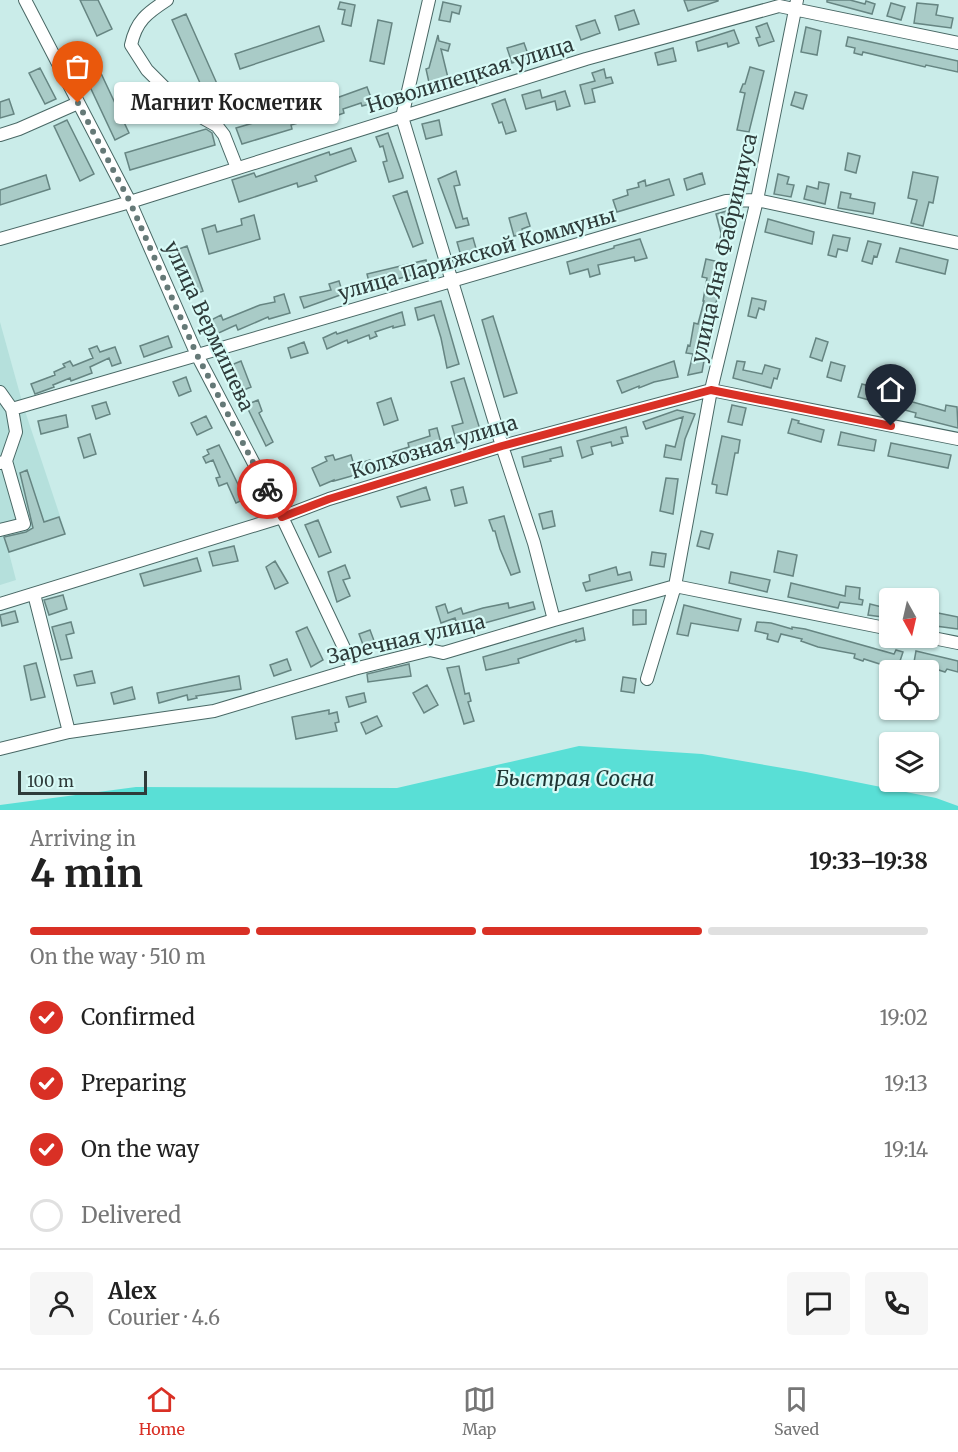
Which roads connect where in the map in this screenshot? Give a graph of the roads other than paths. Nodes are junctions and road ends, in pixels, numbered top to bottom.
1 (25, 0) edge
2 (167, 0) edge
3 (429, 0) edge
4 (796, 4) edge
5 (958, 43) edge
6 (78, 103) junction
7 (402, 117) junction
8 (0, 135) edge
9 (237, 168) junction
10 (757, 200) junction
11 (130, 202) junction
12 (0, 239) edge
13 (958, 243) edge
14 (451, 282) junction
15 (197, 355) junction
16 (711, 390) junction
17 (0, 392) edge
18 (12, 409) junction
19 (958, 439) edge
20 (502, 446) junction
21 (3, 462) edge
22 (282, 517) junction
23 (0, 530) edge
24 (675, 586) junction
25 (34, 594) junction
26 (0, 604) edge
27 (554, 620) junction
28 (879, 627) edge
29 (939, 639) edge
30 (958, 643) edge
31 (354, 669) junction
32 (646, 679) dead end
33 (69, 732) junction
34 (0, 749) edge

1 - 6 street, улица Вермишева
2 - 9 street
3 - 7 street
4 - 5 street, Новолипецкая улица
4 - 7 street, Новолипецкая улица
4 - 10 street, улица Яна Фабрициуса
6 - 8 street
6 - 11 street, улица Вермишева
7 - 9 street, Новолипецкая улица
7 - 14 street
9 - 11 street, Новолипецкая улица
10 - 13 street, улица Парижской Коммуны
10 - 14 street, улица Парижской Коммуны
10 - 16 street, улица Яна Фабрициуса
11 - 12 street, Новолипецкая улица
11 - 15 street, улица Вермишева
14 - 15 street, улица Парижской Коммуны
14 - 20 street
15 - 18 street, улица Парижской Коммуны
15 - 22 street, улица Вермишева
16 - 19 street, Колхозная улица
16 - 20 street, Колхозная улица
16 - 24 street, улица Яна Фабрициуса
17 - 18 street
18 - 21 street
20 - 22 street, Колхозная улица
20 - 27 street
21 - 23 street
22 - 25 street, Колхозная улица
22 - 31 street, улица Вермишева
24 - 27 street, Заречная улица
24 - 28 street, Заречная улица
24 - 32 street, улица Яна Фабрициуса
25 - 26 street, Колхозная улица
25 - 33 street
27 - 31 street, Заречная улица
29 - 30 street
31 - 33 street, Заречная улица
33 - 34 street, Заречная улица

